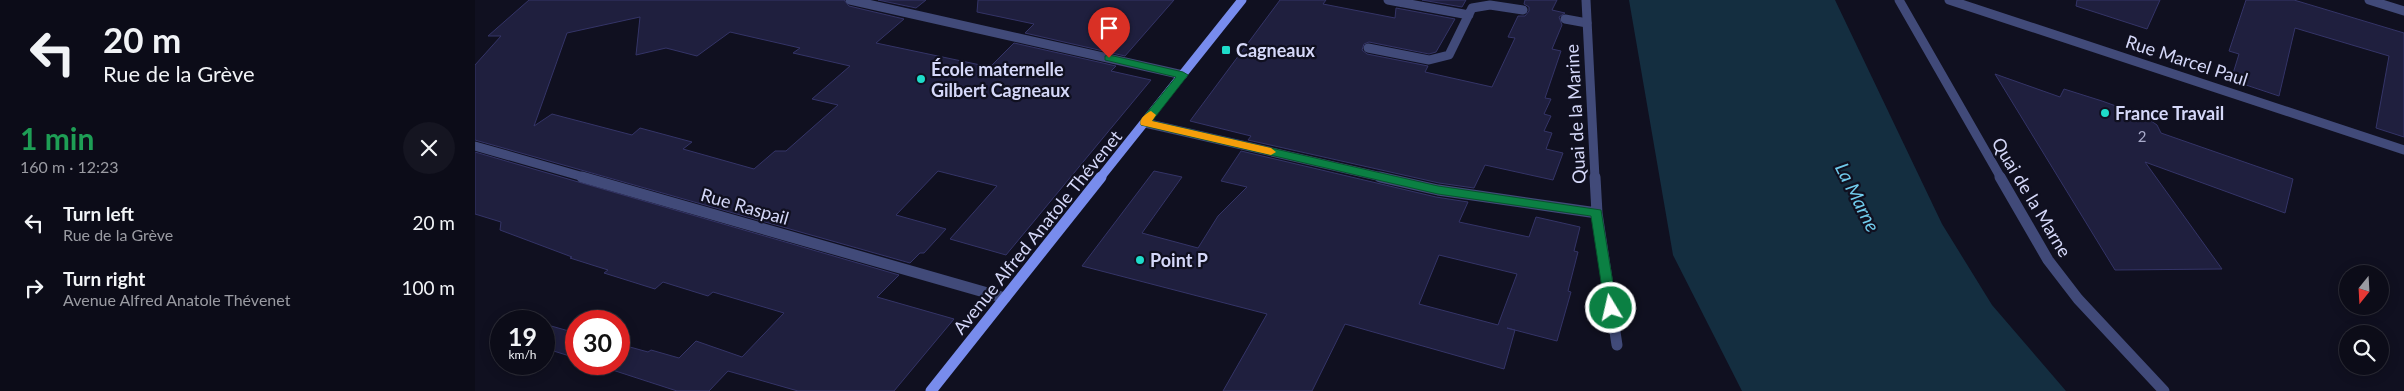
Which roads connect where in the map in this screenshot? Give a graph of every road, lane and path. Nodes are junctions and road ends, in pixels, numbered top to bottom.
1 (850, 0) edge
2 (1242, 0) edge
3 (1388, 0) edge
4 (1586, 0) edge
5 (1899, 0) edge
6 (1949, 0) edge
7 (2369, 0) edge
8 (1957, 1) edge
9 (1523, 10) dead end
10 (2404, 11) edge
11 (1469, 15) junction
12 (1565, 19) dead end
13 (1587, 23) junction
14 (1368, 48) dead end
15 (1183, 75) junction
16 (1145, 123) junction
17 (475, 146) edge
18 (2404, 150) edge
19 (1597, 213) junction
20 (1005, 298) junction
21 (1617, 345) dead end
22 (931, 391) edge
23 (2164, 391) edge

1 - 15 street
2 - 15 main road, Avenue Alfred Anatole Thévenet
3 - 11 street
4 - 13 street, Quai de la Marine
5 - 23 street, Quai de la Marne
6 - 8 street, Rue Marcel Paul
7 - 10 street
8 - 18 street, Rue Marcel Paul
9 - 11 street
11 - 14 street
12 - 13 street
13 - 19 street, Quai de la Marine
15 - 16 main road, Avenue Alfred Anatole Thévenet
16 - 19 street
16 - 20 main road, Avenue Alfred Anatole Thévenet
17 - 20 street, Rue Raspail
19 - 21 street, Quai de la Marine
20 - 22 main road, Avenue Alfred Anatole Thévenet

